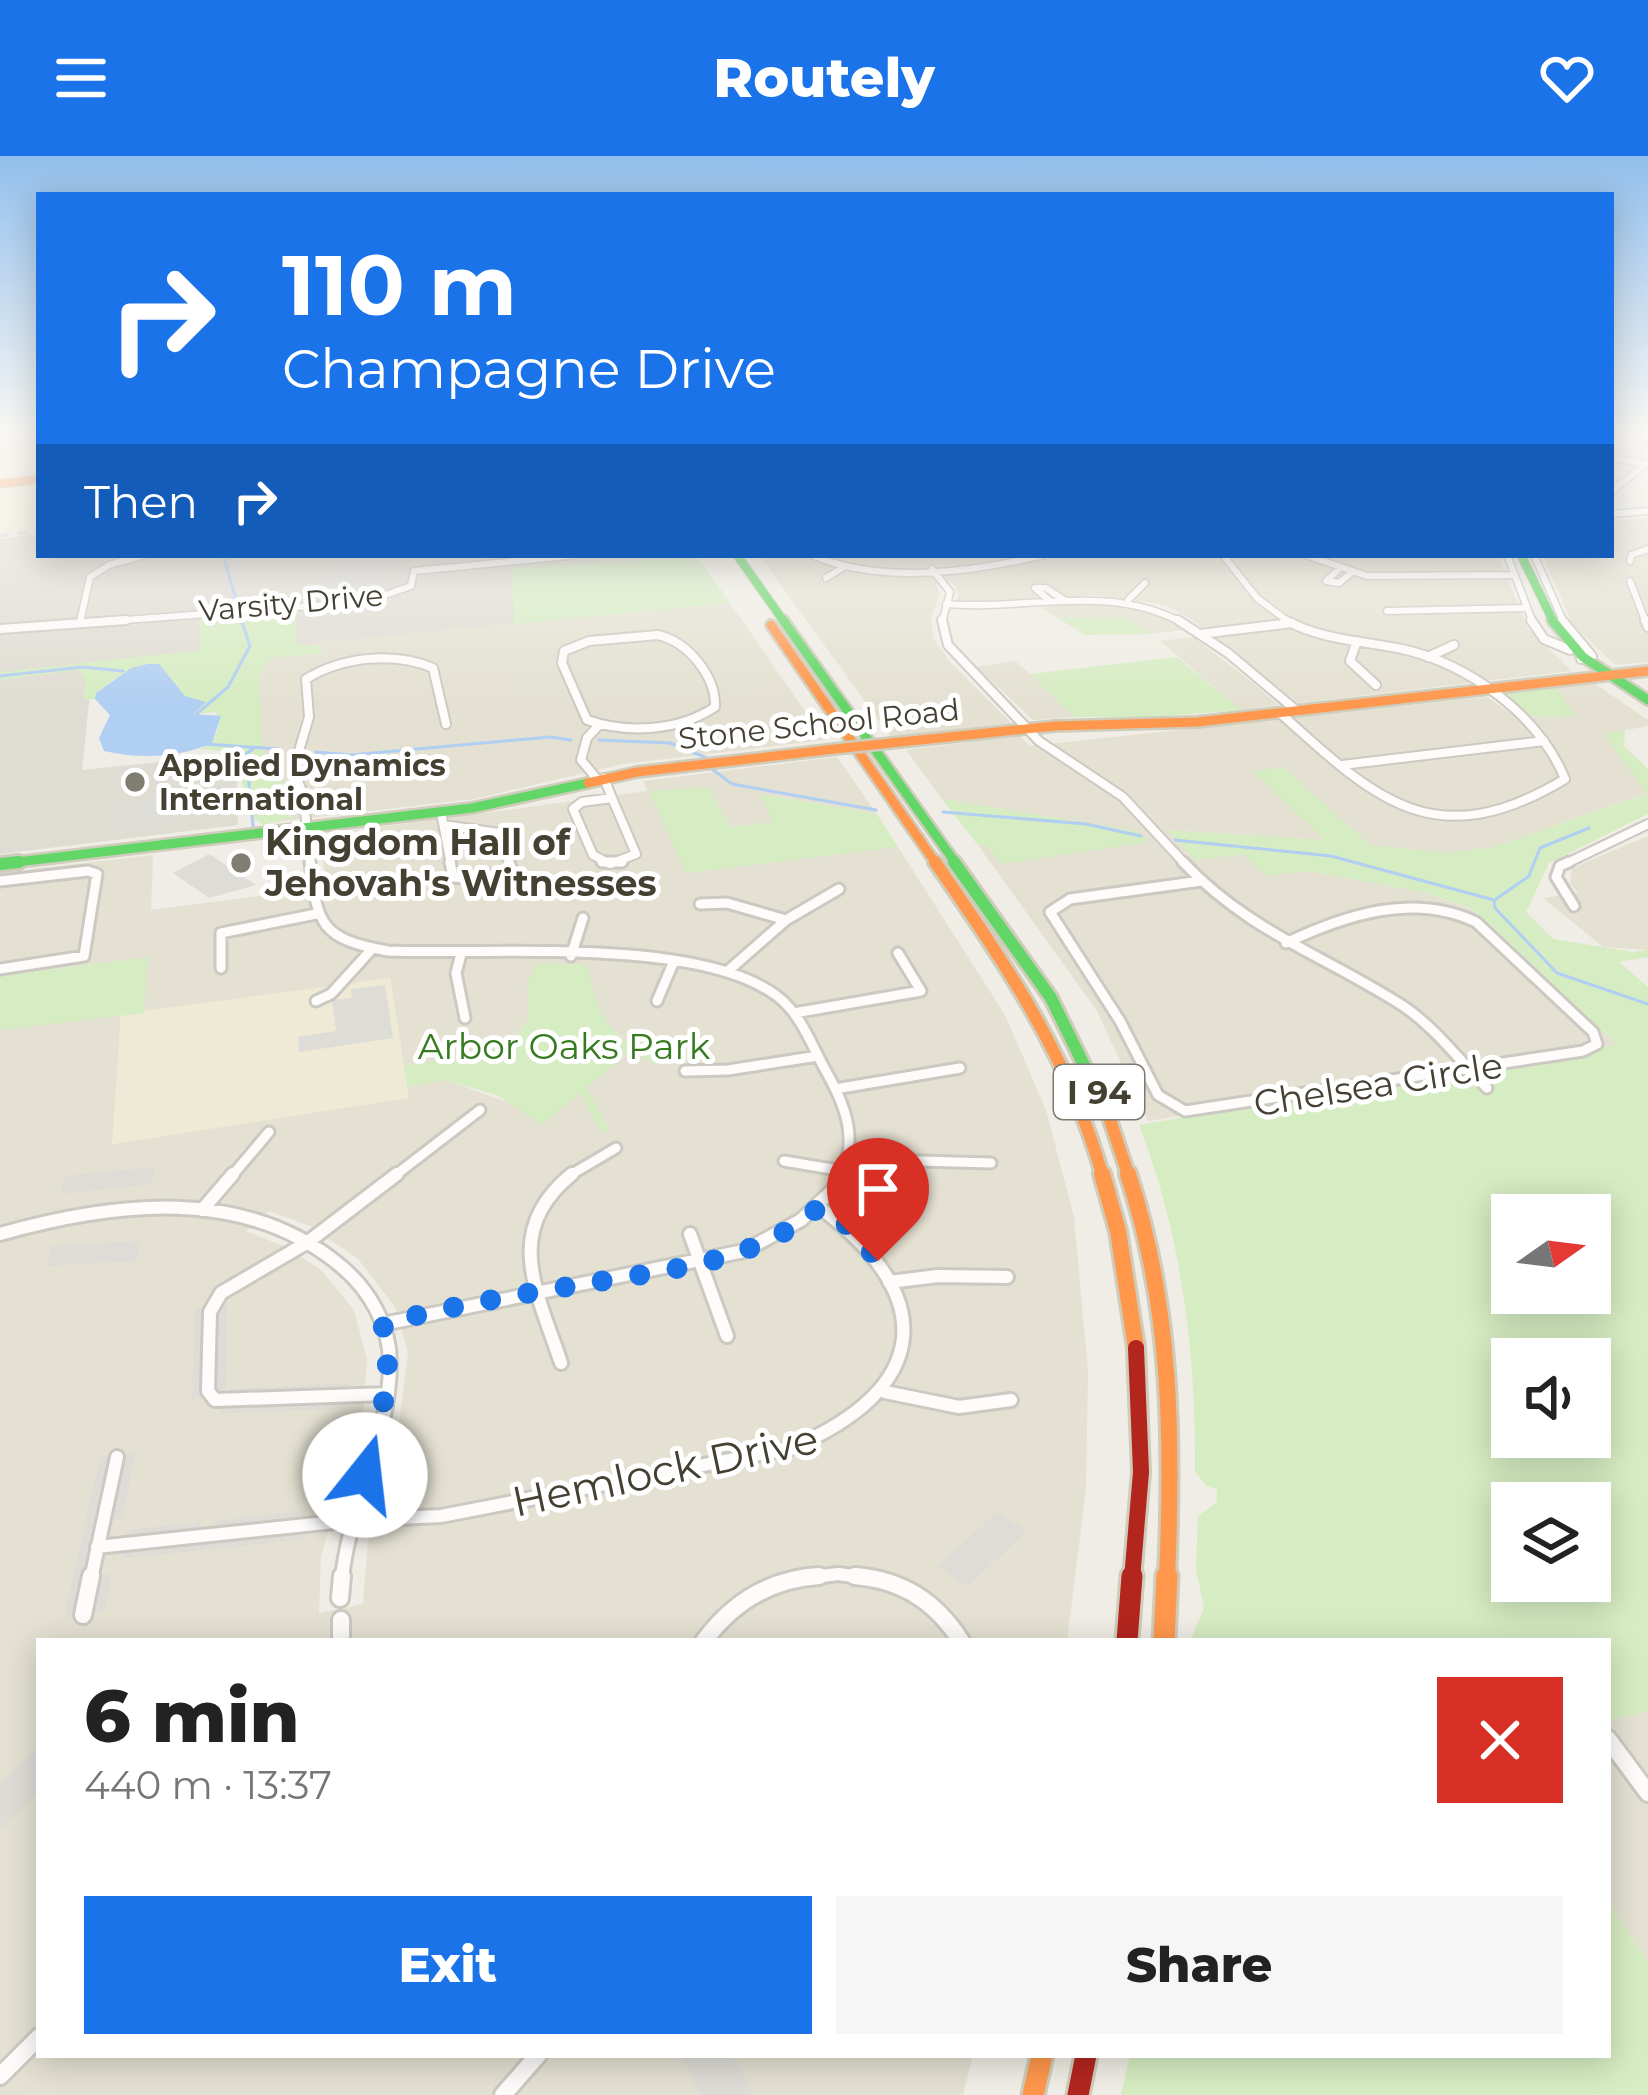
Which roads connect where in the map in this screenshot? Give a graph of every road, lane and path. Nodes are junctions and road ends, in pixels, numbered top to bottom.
1 (1648, 549) edge
2 (137, 558) edge
3 (411, 558) edge
4 (547, 558) edge
5 (725, 558) edge
6 (739, 558) edge
7 (819, 558) edge
8 (1020, 558) edge
9 (1225, 558) edge
10 (1312, 558) edge
11 (1508, 558) edge
12 (1522, 558) edge
13 (1535, 558) edge
14 (1630, 561) dead end
15 (842, 568) junction
16 (932, 569) junction
17 (1338, 570) junction
18 (414, 571) junction
19 (1351, 573) junction
20 (1515, 575) junction
21 (826, 578) dead end
22 (1630, 581) dead end
23 (1145, 583) dead end
24 (1064, 600) junction
25 (1128, 600) junction
26 (1051, 602) junction
27 (946, 604) junction
28 (1526, 608) junction
29 (1387, 611) dead end
30 (80, 622) junction
31 (1292, 623) junction
32 (1648, 627) edge
33 (0, 628) edge
34 (1200, 634) junction
35 (1357, 641) junction
36 (1454, 645) dead end
37 (1575, 654) junction
38 (1428, 657) junction
39 (1648, 671) edge
40 (1606, 676) junction
41 (1376, 685) dead end
42 (1485, 690) junction
43 (1648, 700) edge
44 (1297, 711) junction
45 (1648, 711) edge
46 (1280, 713) junction
47 (446, 724) dead end
48 (599, 725) junction
49 (1028, 728) junction
50 (1544, 741) junction
51 (1342, 765) junction
52 (603, 778) junction
53 (613, 798) junction
54 (442, 818) junction
55 (1648, 824) edge
56 (305, 828) junction
57 (38, 859) junction
58 (0, 864) edge
59 (36, 876) junction
60 (0, 881) edge
61 (1201, 881) junction
62 (838, 890) dead end
63 (700, 904) dead end
64 (1574, 906) dead end
65 (316, 914) junction
66 (583, 918) dead end
67 (786, 920) junction
68 (454, 938) dead end
69 (1286, 944) junction
70 (372, 949) junction
71 (898, 953) dead end
72 (455, 954) junction
73 (571, 956) junction
74 (674, 961) junction
75 (221, 968) dead end
76 (0, 969) edge
77 (729, 970) junction
78 (316, 1001) dead end
79 (657, 1001) dead end
80 (794, 1012) junction
81 (465, 1018) dead end
82 (818, 1056) junction
83 (960, 1068) dead end
84 (1469, 1069) junction
85 (685, 1071) dead end
86 (1487, 1088) dead end
87 (835, 1089) junction
88 (480, 1110) dead end
89 (268, 1132) dead end
90 (616, 1148) dead end
91 (784, 1161) dead end
92 (991, 1163) dead end
93 (846, 1165) junction
94 (819, 1207) junction
95 (202, 1210) junction
96 (0, 1234) edge
97 (690, 1234) dead end
98 (308, 1242) junction
99 (704, 1263) junction
100 (1007, 1277) dead end
101 (889, 1282) junction
102 (535, 1292) junction
103 (383, 1324) junction
104 (727, 1336) dead end
105 (561, 1364) dead end
106 (886, 1392) junction
107 (387, 1394) junction
108 (1011, 1400) dead end
109 (117, 1457) dead end
110 (353, 1520) junction
111 (98, 1547) junction
112 (340, 1598) dead end
113 (83, 1615) dead end
114 (341, 1620) dead end
115 (341, 1638) edge
116 (707, 1638) edge
117 (960, 1638) edge
118 (1127, 1638) edge
119 (1164, 1638) edge
120 (1611, 1743) edge
121 (1648, 1793) edge
122 (36, 2040) edge
123 (535, 2058) edge
124 (1041, 2058) edge
125 (1085, 2058) edge
126 (0, 2076) edge
127 (502, 2095) edge
128 (1033, 2095) edge
129 (1078, 2095) edge

1 - 14 street
2 - 30 street
3 - 18 street
4 - 18 street, Varsity Drive
5 - 118 main road, I 94
6 - 119 main road, I 94
7 - 15 street
8 - 16 street
9 - 31 street
10 - 17 street
11 - 20 street
12 - 37 main road
13 - 37 street
15 - 16 street
15 - 21 street
16 - 27 street
17 - 19 street
17 - 19 street
18 - 30 street, Varsity Drive
19 - 20 street
20 - 28 street
22 - 32 street
23 - 25 street
24 - 25 street
24 - 26 street
24 - 26 street
25 - 34 street
26 - 27 street
27 - 49 street
28 - 29 street
28 - 37 street
30 - 33 street, Varsity Drive
31 - 34 street
31 - 35 street
34 - 44 street
35 - 38 street
35 - 41 street
36 - 38 street
37 - 40 main road
38 - 42 street
39 - 40 main road, Stone School Road
40 - 42 main road, Stone School Road
40 - 43 main road
40 - 45 main road
42 - 44 main road, Stone School Road
42 - 50 street
44 - 46 main road, Stone School Road
46 - 49 main road, Stone School Road
46 - 51 street
47 - 56 street
48 - 48 street
48 - 52 street
49 - 52 main road, Stone School Road, bridge
49 - 61 street
50 - 51 street
50 - 51 street
52 - 53 street
52 - 54 main road, Stone School Road
53 - 53 street
54 - 54 street
54 - 56 main road, Stone School Road
55 - 64 street
56 - 57 main road, Stone School Road
56 - 65 street
57 - 58 main road, Stone School Road
57 - 59 street
59 - 60 street
59 - 76 street
61 - 69 street
61 - 84 street, Chelsea Circle
62 - 67 street
63 - 67 street
65 - 70 street
65 - 75 street
66 - 73 street
67 - 77 street
68 - 72 street
69 - 84 street
69 - 84 street, Chelsea Circle
70 - 72 street
70 - 78 street
71 - 80 street
72 - 73 street
72 - 81 street
73 - 74 street
74 - 77 street
74 - 79 street
77 - 80 street
80 - 82 street
82 - 85 street
82 - 87 street
83 - 87 street
84 - 86 street
87 - 93 street
88 - 98 street
89 - 95 street
90 - 102 street
91 - 93 street
92 - 93 street
93 - 94 street
94 - 99 street
94 - 101 street
95 - 96 street
95 - 98 street
97 - 99 street
98 - 103 street
98 - 107 street
99 - 102 street
99 - 104 street
100 - 101 street
101 - 106 street
102 - 103 street
102 - 105 street
103 - 107 street
106 - 108 street
106 - 110 street, Hemlock Drive
107 - 110 street
109 - 111 street
110 - 111 street, Hemlock Drive
110 - 112 street
111 - 113 street
114 - 115 street
116 - 117 street
120 - 121 street
122 - 126 street
123 - 127 street
124 - 128 main road
125 - 129 main road

